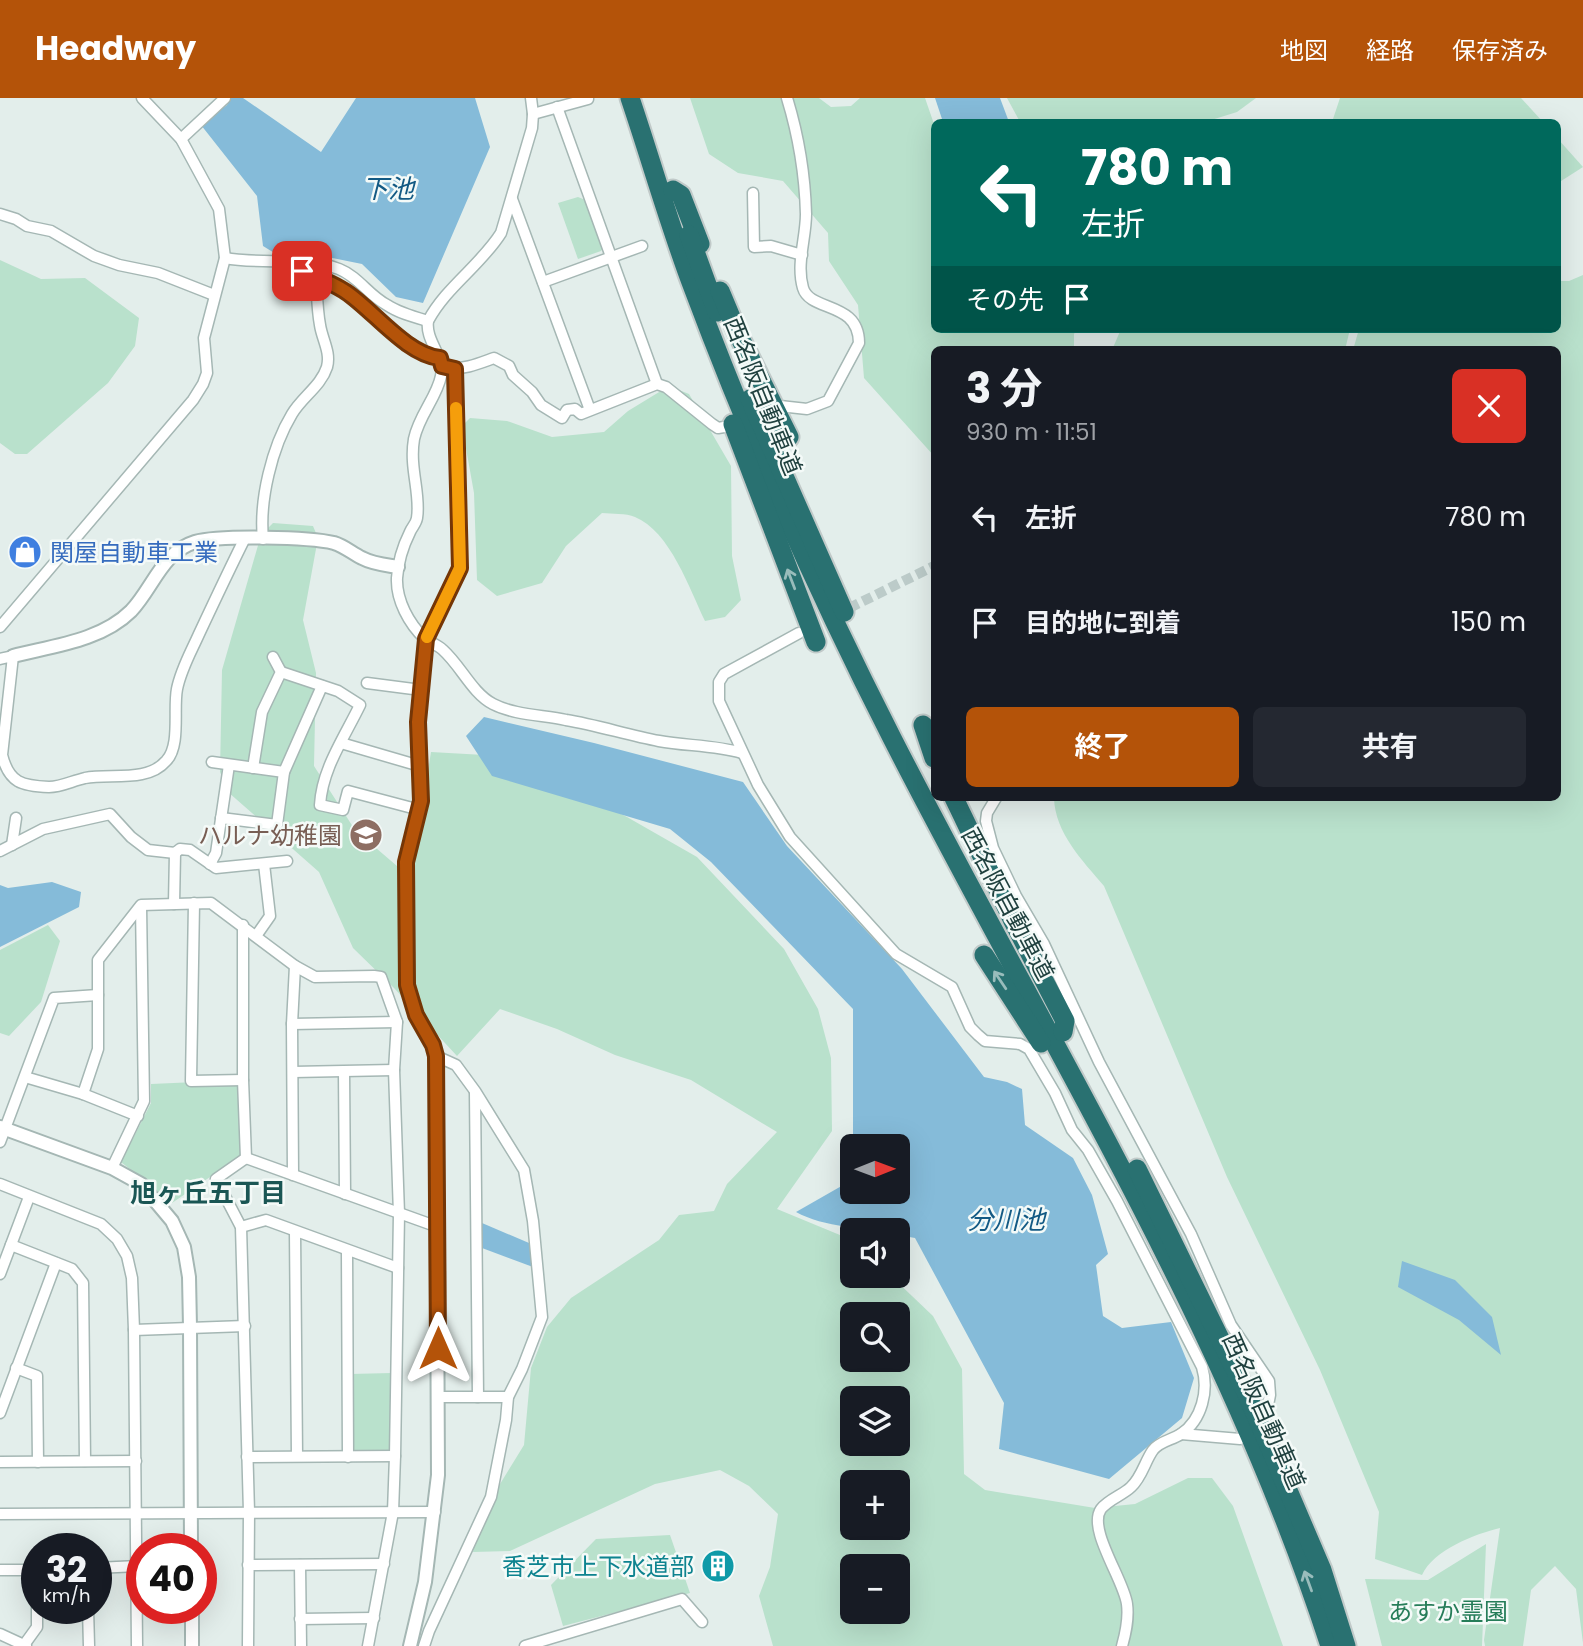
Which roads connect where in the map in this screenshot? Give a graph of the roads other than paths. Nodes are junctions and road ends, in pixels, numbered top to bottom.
1 (142, 98) edge
2 (225, 98) edge
3 (531, 98) edge
4 (630, 98) edge
5 (644, 98) edge
6 (787, 98) edge
7 (588, 99) edge
8 (557, 107) junction
9 (533, 114) junction
10 (181, 139) junction
11 (673, 190) junction
12 (753, 193) dead end
13 (512, 199) junction
14 (0, 214) edge
15 (642, 246) dead end
16 (802, 255) junction
17 (225, 258) junction
18 (610, 259) junction
19 (274, 262) junction
20 (316, 276) junction
21 (543, 282) junction
22 (691, 282) junction
23 (214, 295) junction
24 (428, 321) junction
25 (441, 362) junction
26 (455, 369) junction
27 (657, 384) junction
28 (780, 406) dead end
29 (590, 410) junction
30 (724, 427) dead end
31 (789, 437) dead end
32 (246, 538) junction
33 (263, 539) junction
34 (398, 567) junction
35 (0, 627) edge
36 (799, 633) tunnel mouth
37 (426, 639) junction
38 (816, 642) dead end
39 (273, 657) dead end
40 (6, 658) edge
41 (281, 672) junction
42 (367, 683) dead end
43 (322, 686) junction
44 (421, 690) junction
45 (923, 726) dead end
46 (341, 743) junction
47 (931, 749) edge
48 (742, 753) junction
49 (212, 762) dead end
50 (229, 765) junction
51 (419, 766) junction
52 (253, 768) junction
53 (284, 772) junction
54 (931, 787) edge
55 (939, 801) edge
56 (955, 801) edge
57 (994, 801) edge
58 (420, 810) junction
59 (16, 818) dead end
60 (221, 818) junction
61 (12, 845) junction
62 (0, 851) edge
63 (175, 853) junction
64 (287, 861) dead end
65 (210, 863) junction
66 (264, 864) junction
67 (194, 903) junction
68 (174, 904) junction
69 (141, 905) junction
70 (243, 925) junction
71 (256, 936) junction
72 (984, 955) dead end
73 (295, 966) junction
74 (98, 995) junction
75 (397, 1022) junction
76 (292, 1024) junction
77 (1063, 1032) junction
78 (436, 1056) junction
79 (394, 1070) junction
80 (293, 1072) junction
81 (344, 1072) junction
82 (25, 1077) junction
83 (243, 1080) junction
84 (475, 1091) junction
85 (83, 1094) junction
86 (138, 1116) junction
87 (2, 1128) edge
88 (1106, 1137) junction
89 (0, 1142) edge
90 (246, 1158) junction
91 (112, 1168) junction
92 (293, 1175) junction
93 (0, 1184) edge
94 (345, 1194) junction
95 (29, 1196) junction
96 (399, 1214) junction
97 (241, 1227) junction
98 (438, 1227) junction
99 (295, 1232) junction
100 (12, 1245) junction
101 (347, 1251) junction
102 (56, 1263) junction
103 (398, 1268) junction
104 (0, 1273) edge
105 (190, 1326) junction
106 (245, 1326) junction
107 (134, 1329) junction
108 (16, 1368) junction
109 (478, 1396) junction
110 (439, 1397) junction
111 (508, 1397) junction
112 (0, 1412) edge
113 (1265, 1420) dead end
114 (1181, 1434) junction
115 (1240, 1439) dead end
116 (297, 1456) junction
117 (395, 1456) junction
118 (247, 1457) junction
119 (348, 1457) junction
120 (85, 1461) junction
121 (136, 1461) junction
122 (0, 1462) edge
123 (38, 1462) junction
124 (248, 1512) junction
125 (393, 1512) junction
126 (435, 1512) junction
127 (0, 1514) edge
128 (135, 1515) junction
129 (191, 1515) junction
130 (136, 1533) edge
131 (191, 1533) edge
132 (384, 1564) junction
133 (300, 1565) junction
134 (248, 1566) junction
135 (0, 1570) edge
136 (21, 1570) edge
137 (374, 1618) junction
138 (300, 1619) junction
139 (702, 1622) dead end
140 (37, 1624) edge
141 (88, 1624) edge
142 (137, 1624) edge
143 (192, 1624) edge
144 (0, 1634) edge
145 (25, 1646) edge
146 (89, 1646) edge
147 (137, 1646) edge
148 (192, 1646) edge
149 (248, 1646) edge
150 (301, 1646) edge
151 (368, 1646) edge
152 (410, 1646) edge
153 (424, 1646) edge
154 (525, 1646) edge
155 (1122, 1646) edge
156 (1330, 1646) edge
157 (1346, 1646) edge

1 - 10 street
2 - 10 street
3 - 9 street
4 - 22 highway, 西名阪自動車道
5 - 11 highway, 西名阪自動車道
6 - 16 street
7 - 8 street
8 - 9 street
8 - 18 street
9 - 13 street
10 - 17 street
11 - 31 highway
11 - 54 highway, 西名阪自動車道
12 - 16 street
13 - 21 street
13 - 24 street
14 - 23 street
15 - 18 street
16 - 28 street
17 - 19 street
17 - 23 street
18 - 21 street
18 - 27 street
19 - 20 street
19 - 24 street
20 - 25 street
20 - 33 street
21 - 29 street
38 -> 22 highway
22 - 88 highway, 西名阪自動車道
23 - 35 street
24 - 25 street
25 - 26 street
25 - 34 street
26 - 29 street
26 - 37 street
27 - 29 street
27 - 30 street
32 - 33 street
32 - 40 street
32 - 40 street
33 - 34 street
34 - 37 street
36 - 48 street
37 - 44 street
37 - 48 street
39 - 41 street
41 - 43 street
41 - 52 street
42 - 44 street
43 - 46 street
43 - 53 street
44 - 51 street
45 - 47 highway
46 - 51 street
46 - 58 street
48 - 114 street
49 - 50 street
50 - 52 street
50 - 60 street
51 - 58 street
52 - 53 street
53 - 60 street
55 - 77 highway, 西名阪自動車道
56 - 77 highway
57 - 113 street
58 - 78 street
59 - 61 street
60 - 65 street
61 - 62 street
61 - 63 street
63 - 65 street
63 - 68 street
64 - 66 street
65 - 66 street
66 - 71 street
67 - 68 street
67 - 70 street
67 - 83 street
68 - 69 street
69 - 74 street
69 - 86 street
70 - 71 street
70 - 83 street
71 - 73 street
88 -> 72 highway
73 - 75 street
73 - 76 street
74 - 82 street
74 - 85 street
75 - 76 street
75 - 79 street
76 - 80 street
77 - 157 highway, 西名阪自動車道
78 - 84 street
78 - 98 street
79 - 81 street
79 - 96 street
80 - 81 street
80 - 92 street
81 - 94 street
82 - 85 street
82 - 87 street
83 - 90 street
84 - 109 street
84 - 111 street
85 - 86 street
86 - 91 street
87 - 89 street
87 - 91 street
156 -> 88 highway, 西名阪自動車道
90 - 92 street
90 - 97 street
91 - 105 street
92 - 94 street
93 - 95 street
94 - 96 street
95 - 100 street
95 - 107 street
96 - 98 street
96 - 103 street
97 - 99 street
97 - 106 street
98 - 110 street
99 - 101 street
99 - 116 street
100 - 102 street
100 - 104 street
101 - 103 street
101 - 119 street
102 - 108 street
102 - 120 street
103 - 117 street
105 - 106 street
105 - 107 street
105 - 129 street
106 - 118 street
107 - 121 street
108 - 112 street
108 - 123 street
109 - 110 street
109 - 111 street
110 - 126 street
111 - 153 street
114 - 115 street
114 - 155 street
116 - 118 street
116 - 119 street
117 - 119 street
117 - 125 street
118 - 124 street
120 - 121 street
120 - 123 street
121 - 128 street
122 - 123 street
124 - 125 street
124 - 129 street
124 - 134 street
125 - 126 street
125 - 132 street
126 - 152 street
127 - 128 street
128 - 129 street
128 - 130 street
129 - 131 street
132 - 133 street
132 - 137 street
133 - 134 street
133 - 138 street
134 - 149 street
135 - 136 street
137 - 138 street
137 - 151 street
138 - 150 street
139 - 154 street
140 - 145 street
141 - 146 street
142 - 147 street
143 - 148 street
144 - 145 street

